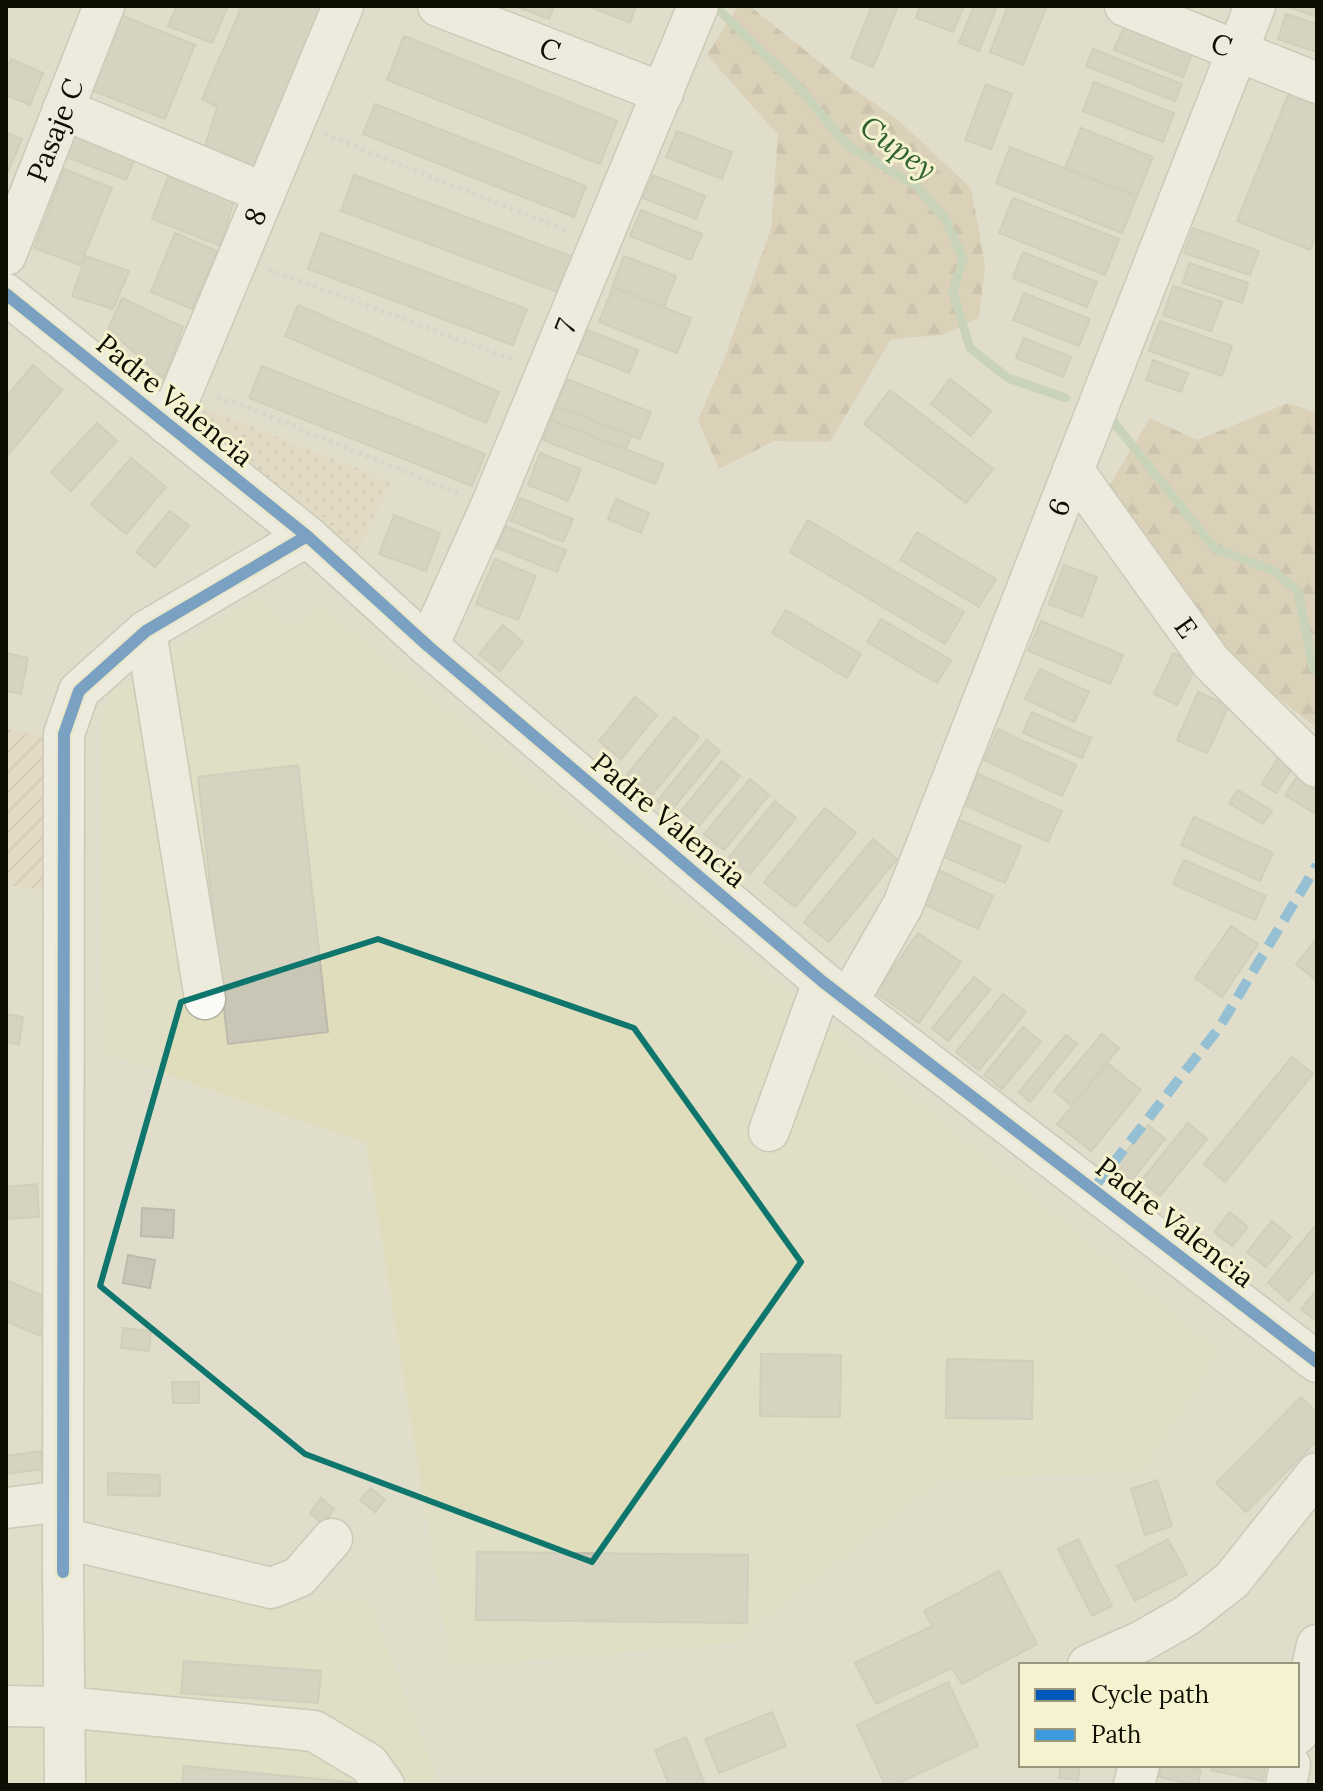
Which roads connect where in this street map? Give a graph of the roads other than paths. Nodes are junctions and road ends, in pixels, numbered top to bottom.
1 (104, 6) edge
2 (343, 6) edge
3 (438, 6) edge
4 (698, 6) edge
5 (1125, 6) edge
6 (1255, 6) edge
7 (1238, 52) junction
8 (1317, 83) edge
9 (663, 93) junction
10 (63, 109) junction
11 (264, 193) junction
12 (6, 255) edge
13 (6, 294) edge
14 (173, 410) junction
15 (1073, 470) junction
16 (307, 536) junction
17 (146, 631) junction
18 (428, 646) junction
19 (1317, 767) edge
20 (836, 992) junction
21 (205, 999) dead end
22 (769, 1131) dead end
23 (1317, 1362) edge
24 (1317, 1473) edge
25 (6, 1508) edge
26 (63, 1537) junction
27 (332, 1539) dead end
28 (1232, 1580) junction
29 (1317, 1645) edge
30 (1092, 1663) edge
31 (1168, 1663) edge
32 (6, 1706) edge
33 (64, 1707) junction
34 (1299, 1725) edge
35 (65, 1785) edge
36 (384, 1785) edge

1 - 10 street, Pasaje C
2 - 11 street, 8
3 - 9 street, C
4 - 9 street, 7
5 - 7 street, C
6 - 7 street, 6
7 - 8 street, C
7 - 15 street, 6
9 - 18 street, 7
10 - 11 street
10 - 12 street, Pasaje C
11 - 14 street, 8
13 - 14 street, Padre Valencia
14 - 16 street, Padre Valencia
15 - 19 street, E
15 - 20 street, 6
16 - 17 street
16 - 18 street, Padre Valencia
17 - 21 street
17 - 26 street
18 - 20 street, Padre Valencia
20 - 22 street, 6
20 - 23 street, Padre Valencia
24 - 28 street
25 - 26 street
26 - 27 street
26 - 33 street
28 - 30 street
28 - 31 street
29 - 34 street
32 - 33 street
33 - 35 street
33 - 36 street

